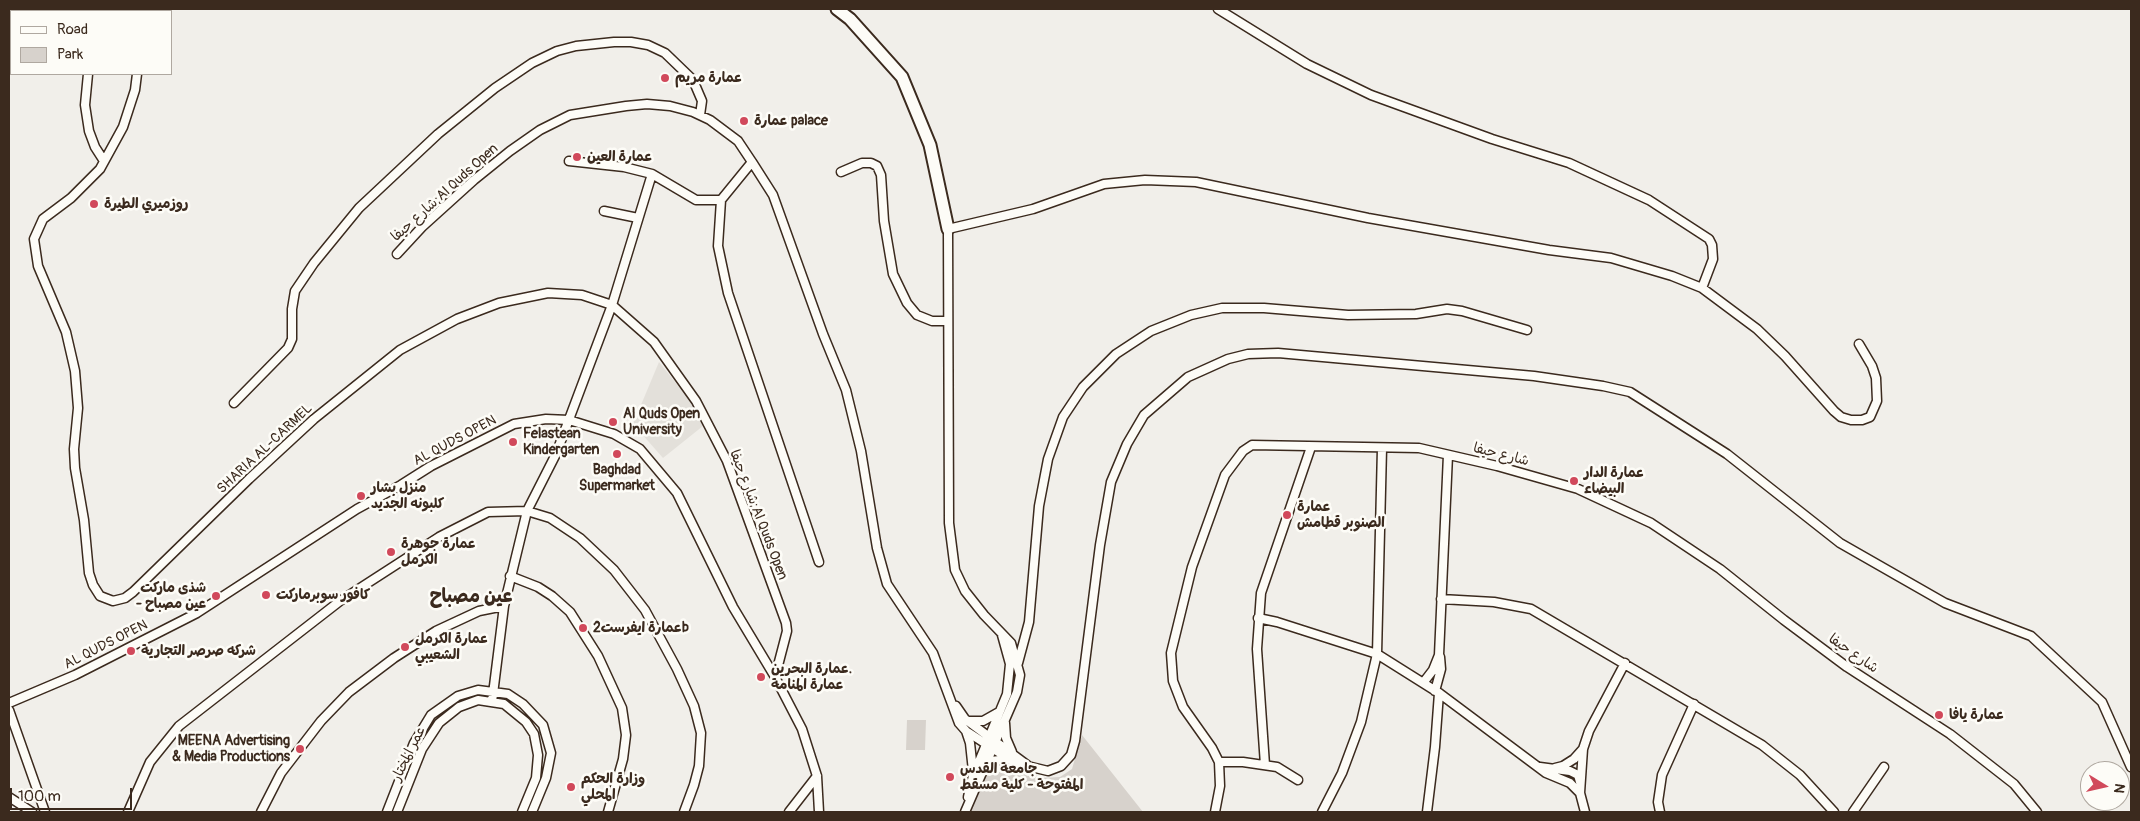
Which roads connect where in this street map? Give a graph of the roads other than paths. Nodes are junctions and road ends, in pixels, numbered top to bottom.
1 (837, 9) edge
2 (1218, 9) edge
3 (88, 75) edge
4 (137, 75) edge
5 (700, 115) junction
6 (104, 161) junction
7 (569, 161) dead end
8 (752, 162) junction
9 (841, 172) dead end
10 (652, 174) junction
11 (721, 200) junction
12 (604, 211) dead end
13 (638, 218) junction
14 (948, 229) junction
15 (396, 254) dead end
16 (1702, 288) junction
17 (612, 305) junction
18 (948, 321) junction
19 (1527, 330) dead end
20 (1859, 344) dead end
21 (234, 402) dead end
22 (569, 420) junction
23 (1311, 447) junction
24 (1382, 448) junction
25 (1448, 456) junction
26 (527, 511) junction
27 (819, 562) dead end
28 (510, 576) junction
29 (1441, 599) junction
30 (504, 606) junction
31 (1258, 618) junction
32 (999, 629) junction
33 (1377, 654) junction
34 (1439, 655) junction
35 (1018, 663) junction
36 (1625, 663) junction
37 (775, 677) junction
38 (1424, 683) junction
39 (493, 692) junction
40 (1437, 692) junction
41 (948, 694) junction
42 (492, 702) junction
43 (9, 704) edge
44 (1694, 704) junction
45 (9, 710) edge
46 (1000, 710) junction
47 (965, 720) junction
48 (1004, 720) junction
49 (966, 731) junction
50 (990, 744) junction
51 (1583, 749) junction
52 (1011, 757) junction
53 (1219, 762) junction
54 (1265, 765) junction
55 (1538, 766) junction
56 (1884, 767) dead end
57 (2131, 767) edge
58 (1554, 768) junction
59 (984, 769) junction
60 (817, 776) junction
61 (973, 776) junction
62 (1298, 780) dead end
63 (1581, 783) junction
64 (1580, 793) junction
65 (9, 797) edge
66 (966, 809) edge
67 (32, 812) edge
68 (45, 812) edge
69 (128, 812) edge
70 (261, 812) edge
71 (387, 812) edge
72 (397, 812) edge
73 (522, 812) edge
74 (532, 812) edge
75 (608, 812) edge
76 (684, 812) edge
77 (789, 812) edge
78 (819, 812) edge
79 (1215, 812) edge
80 (1322, 812) edge
81 (1427, 812) edge
82 (1585, 812) edge
83 (1660, 812) edge
84 (1834, 812) edge
85 (1853, 812) edge
86 (2037, 812) edge

1 - 14 street
2 - 16 street
3 - 6 street
4 - 6 street, SHARIA AL-CARMEL
5 - 8 street, شارع حيفا;Al Quds Open
5 - 15 street, شارع حيفا;Al Quds Open
5 - 21 street
6 - 17 street, SHARIA AL-CARMEL
7 - 10 street
8 - 11 street
8 - 41 street, شارع حيفا;Al Quds Open
9 - 18 street
10 - 11 street
10 - 13 street
11 - 27 street
12 - 13 street
13 - 17 street
14 - 16 street
14 - 18 street
16 - 20 street
17 - 22 street
17 - 37 street, شارع حيفا;Al Quds Open
18 - 32 street
19 - 35 street
22 - 26 street
22 - 37 street, AL QUDS OPEN
22 - 43 street, AL QUDS OPEN
23 - 24 street, شارع حيفا
23 - 31 street
23 - 53 street, شارع حيفا
24 - 25 street, شارع حيفا
24 - 33 street
25 - 29 street
25 - 86 street, شارع حيفا
26 - 28 street
26 - 69 street
26 - 76 street
28 - 30 street
28 - 75 street
29 - 34 street
29 - 36 street
30 - 39 street
30 - 70 street
31 - 33 street
31 - 54 street
32 - 35 street
32 - 46 street
33 - 38 street
33 - 80 street
34 - 38 street
34 - 40 street
35 - 48 street
36 - 44 street
36 - 51 street
37 - 60 street, AL QUDS OPEN
38 - 40 street
39 - 42 street
39 - 71 street
39 - 74 street
40 - 55 street
40 - 81 street
41 - 47 street
41 - 49 street
42 - 72 street, عمر المختار
42 - 73 street, عمر المختار
44 - 83 street
44 - 84 street
45 - 68 street
46 - 47 street
46 - 50 street
47 - 50 street
48 - 50 street
48 - 52 street
49 - 50 street
49 - 61 street
50 - 52 street
50 - 59 street
50 - 61 street
51 - 58 street
51 - 63 street
52 - 57 street
52 - 59 street
53 - 54 street
53 - 79 street, شارع حيفا
54 - 62 street
55 - 58 street
55 - 64 street
56 - 85 street
58 - 63 street
59 - 66 street
60 - 77 street
60 - 78 street
61 - 66 street
63 - 64 street
64 - 82 street
65 - 67 street

